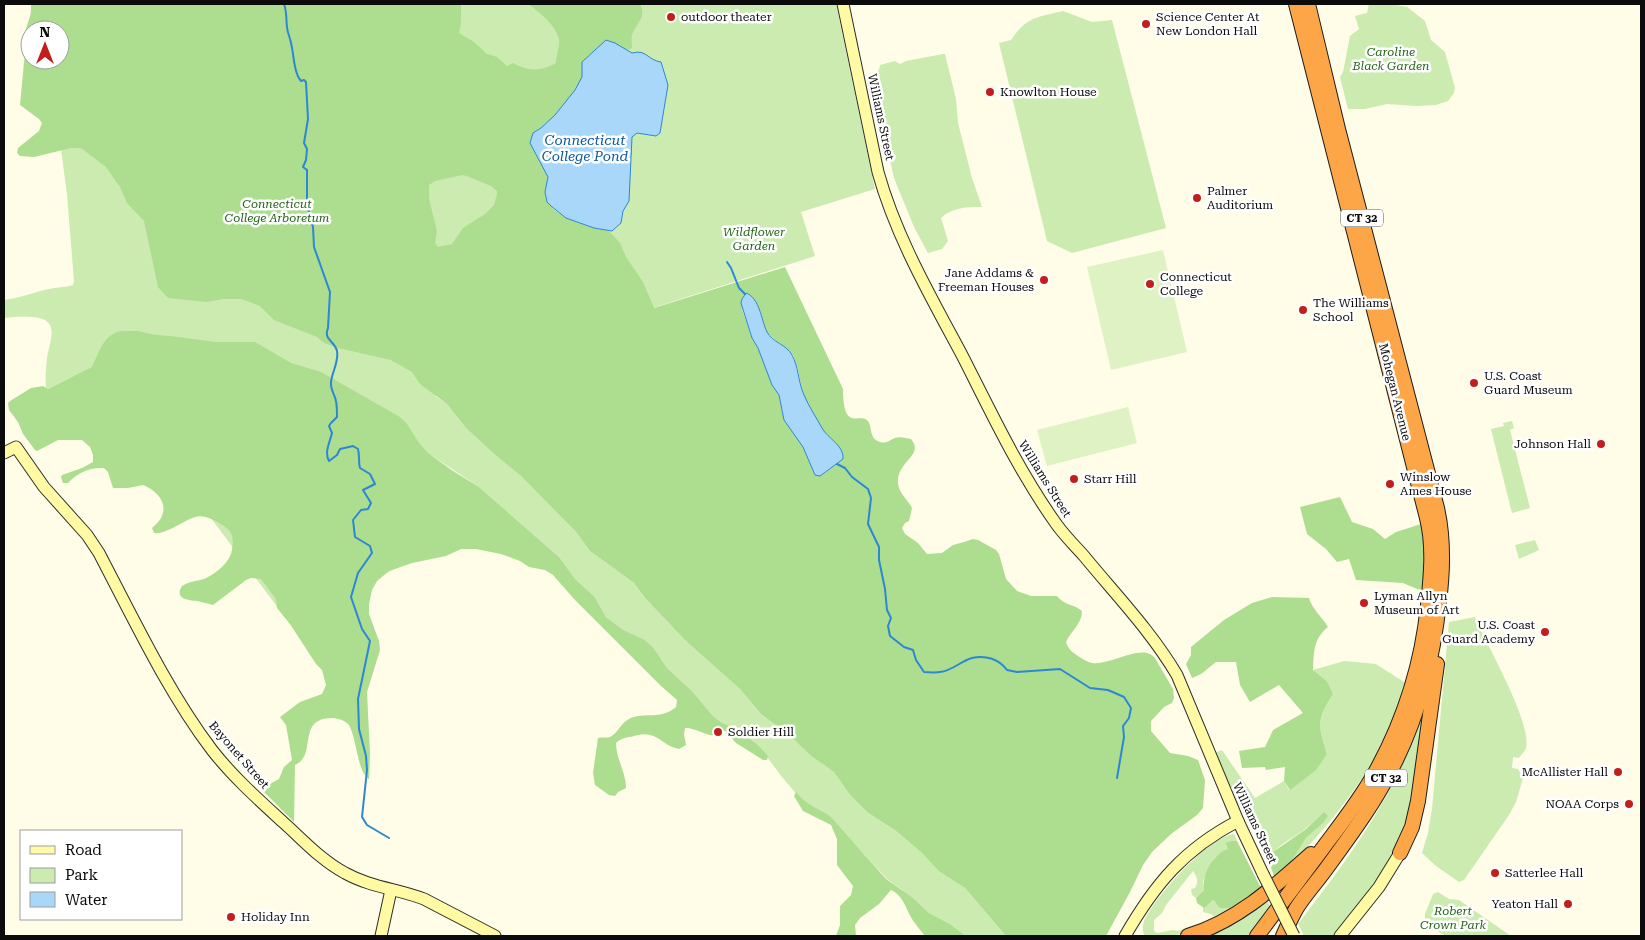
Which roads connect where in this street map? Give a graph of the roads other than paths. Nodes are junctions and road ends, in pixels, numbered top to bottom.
1 (843, 4) edge
2 (1296, 4) edge
3 (1308, 4) edge
4 (4, 453) edge
5 (1436, 629) junction
6 (1238, 821) junction
7 (1334, 834) junction
8 (1400, 853) joint
9 (391, 890) junction
10 (381, 936) edge
11 (495, 936) edge
12 (1125, 936) edge
13 (1188, 936) edge
14 (1258, 936) edge
15 (1283, 936) edge
16 (1294, 936) edge
17 (1340, 936) edge

1 - 6 street, Williams Street
2 - 7 highway, Mohegan Avenue / CT 32
3 - 5 highway, Mohegan Avenue / CT 32
4 - 9 street, Bayonet Street
5 - 8 highway
5 - 15 highway, CT 32
6 - 12 street
6 - 16 street, Williams Street, bridge
7 - 13 highway
7 - 14 highway, CT 32
8 - 17 street
9 - 10 street
9 - 11 street, Bayonet Street

